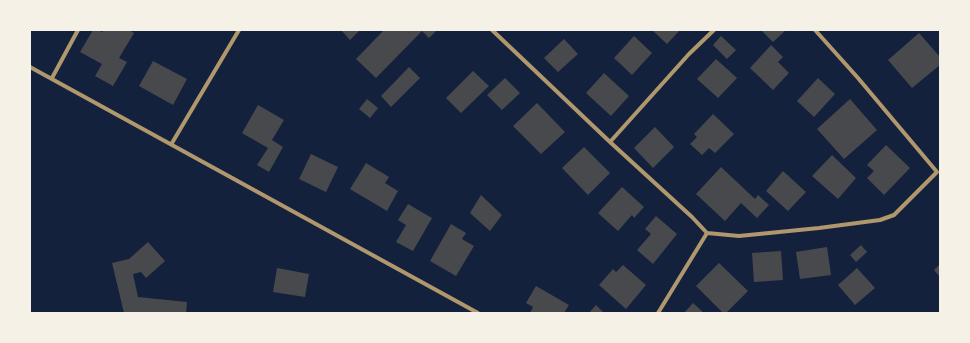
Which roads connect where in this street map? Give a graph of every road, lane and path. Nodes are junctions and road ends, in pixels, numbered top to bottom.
1 (78, 30) edge
2 (239, 30) edge
3 (492, 30) edge
4 (714, 30) edge
5 (815, 30) edge
6 (30, 67) edge
7 (52, 78) junction
8 (610, 142) junction
9 (172, 143) junction
10 (707, 234) junction
11 (478, 313) edge
12 (658, 313) edge

1 - 7 street
2 - 9 street
3 - 8 street
4 - 8 street
5 - 10 street
6 - 7 street
7 - 9 street
8 - 10 street
9 - 11 street
10 - 12 street

